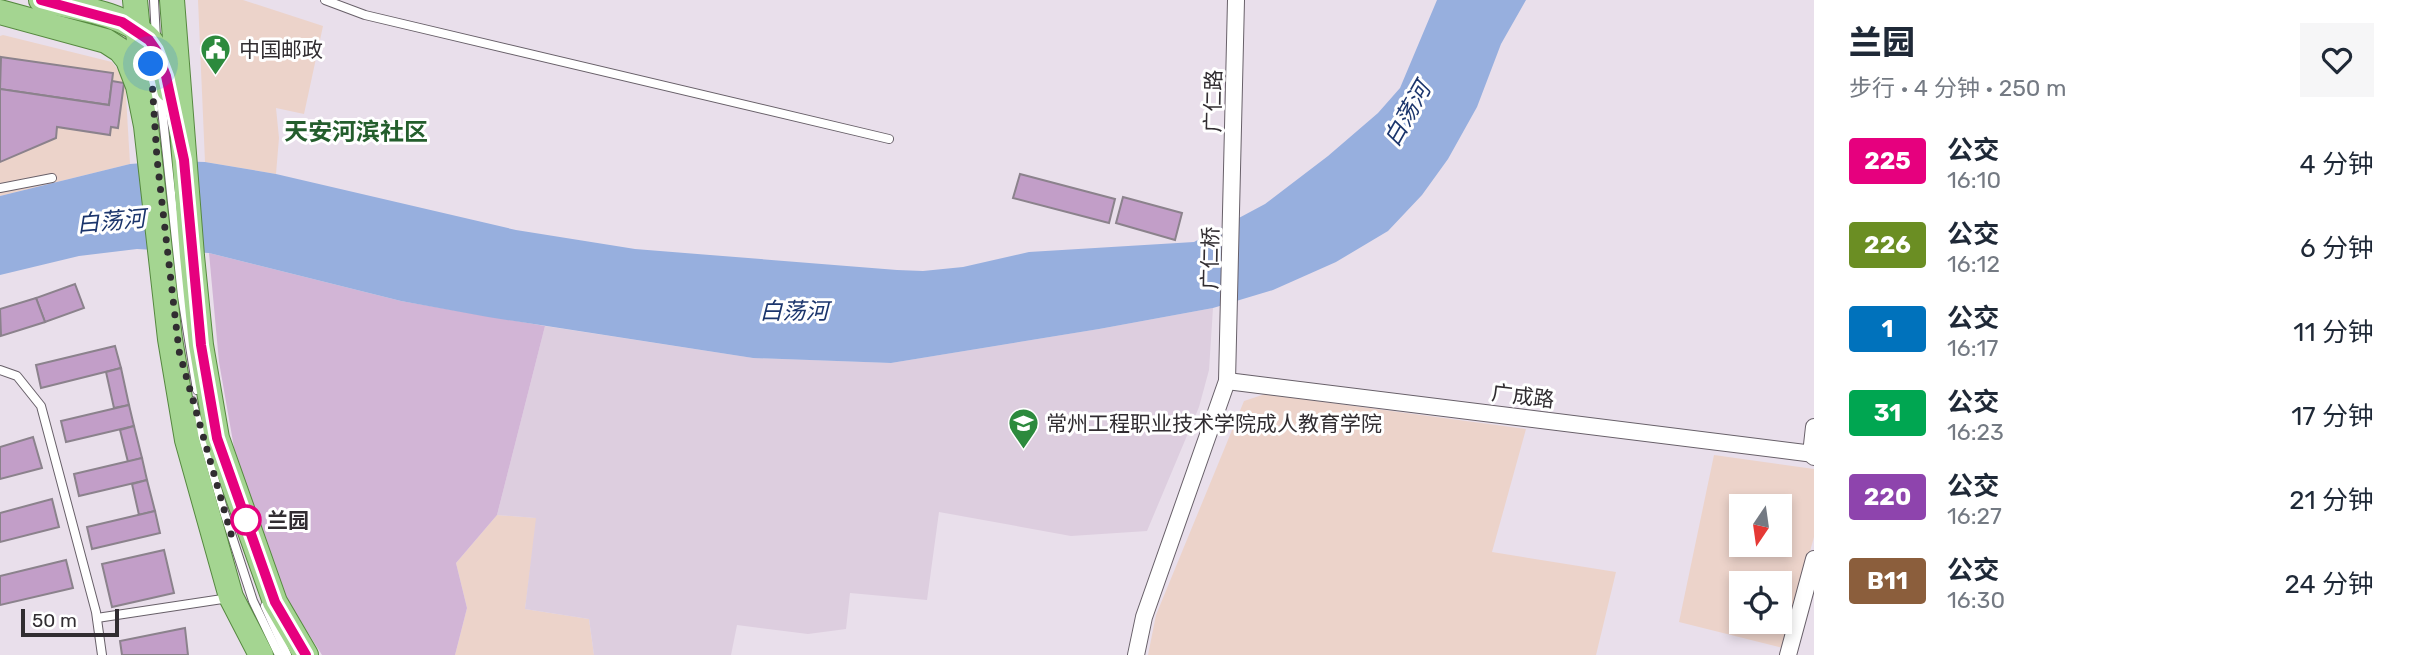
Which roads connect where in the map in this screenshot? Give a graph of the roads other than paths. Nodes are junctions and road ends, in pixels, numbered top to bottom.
1 (41, 0) edge
2 (124, 0) edge
3 (135, 0) edge
4 (148, 0) edge
5 (154, 0) edge
6 (172, 0) edge
7 (325, 0) edge
8 (1237, 0) edge
9 (0, 11) edge
10 (95, 13) junction
11 (148, 40) junction
12 (146, 126) junction
13 (890, 139) dead end
14 (164, 159) junction
15 (52, 178) dead end
16 (0, 188) edge
17 (1232, 202) joint
18 (175, 254) junction
19 (0, 370) edge
20 (1227, 381) junction
21 (1814, 427) edge
22 (1813, 455) edge
23 (1814, 559) edge
24 (231, 597) junction
25 (97, 618) junction
26 (264, 654) edge
27 (102, 655) edge
28 (287, 655) edge
29 (306, 655) edge
30 (1136, 655) edge
31 (1788, 655) edge

1 - 10 main road
2 - 10 main road
3 - 11 main road
4 - 11 lane
5 - 11 lane
6 - 14 main road
7 - 13 lane
8 - 17 street, 广仁路
9 - 10 main road
9 - 12 main road
10 - 11 main road
11 - 12 main road
11 - 14 main road
12 - 14 main road
14 - 18 main road
14 - 18 main road
15 - 16 lane
17 - 20 street, 广仁桥
18 - 24 main road
18 - 26 lane
18 - 28 lane
18 - 29 main road
19 - 25 lane
20 - 22 street, 广成路
20 - 30 street, 广仁桥
21 - 22 street
23 - 31 street
24 - 25 lane
24 - 26 main road
25 - 27 lane

